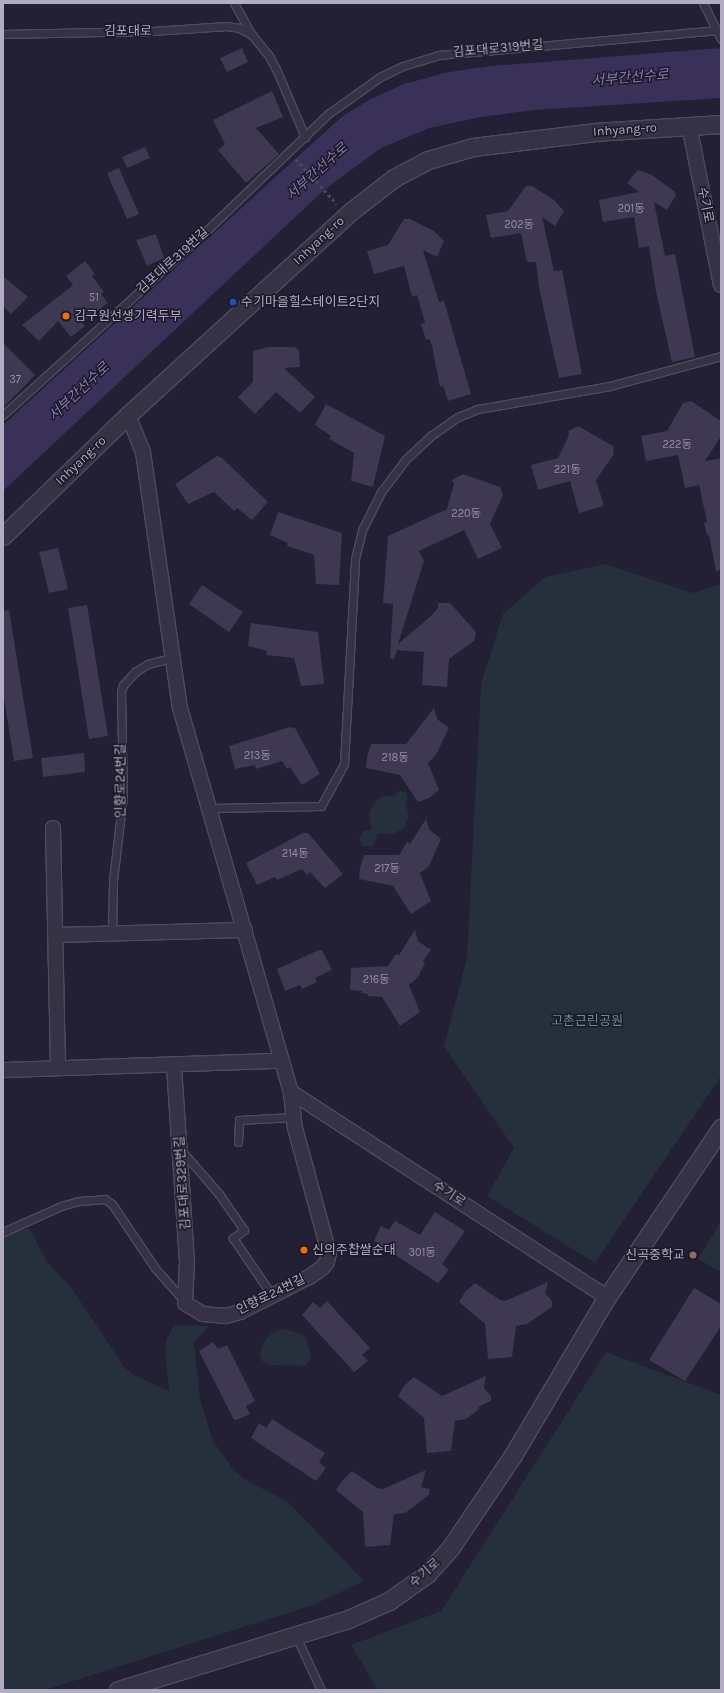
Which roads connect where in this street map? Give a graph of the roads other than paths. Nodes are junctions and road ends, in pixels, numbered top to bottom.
1 (234, 3) edge
2 (703, 3) edge
3 (719, 30) edge
4 (3, 34) edge
5 (252, 35) junction
6 (721, 39) edge
7 (721, 124) edge
8 (689, 125) junction
9 (305, 137) junction
10 (721, 286) edge
11 (721, 356) edge
12 (3, 415) edge
13 (128, 415) junction
14 (3, 536) edge
15 (171, 658) junction
16 (210, 808) junction
17 (53, 828) dead end
18 (245, 930) junction
19 (112, 934) junction
20 (55, 935) junction
21 (281, 1060) junction
22 (174, 1064) junction
23 (58, 1068) junction
24 (3, 1070) edge
25 (291, 1092) junction
26 (293, 1117) junction
27 (721, 1128) edge
28 (238, 1142) dead end
29 (181, 1150) junction
30 (3, 1232) edge
31 (271, 1294) junction
32 (607, 1297) junction
33 (185, 1303) junction
34 (295, 1634) junction
35 (118, 1690) edge
36 (321, 1690) edge

1 - 5 lane
2 - 3 lane
3 - 6 lane
3 - 9 lane, 김포대로319번길
4 - 5 lane, 김포대로
5 - 9 lane
7 - 8 street, Inhyang-ro
8 - 10 street, 수기로
8 - 13 street, Inhyang-ro
9 - 12 lane, 김포대로319번길
11 - 16 lane
13 - 14 street, Inhyang-ro
13 - 15 street, 인향로24번길
15 - 16 street, 인향로24번길
15 - 19 lane, 인향로24번길
16 - 18 street, 인향로24번길
17 - 20 street
18 - 19 street
18 - 21 street, 인향로24번길
19 - 20 street
20 - 23 street
21 - 22 street
21 - 25 street, 인향로24번길
22 - 23 street
22 - 29 street, 김포대로329번길
23 - 24 street
25 - 26 street, 인향로24번길
25 - 32 street, 수기로
26 - 28 lane
26 - 31 street, 인향로24번길
27 - 32 street, 수기로
29 - 31 lane
29 - 33 street, 김포대로329번길
30 - 33 lane, 인향로24번길
31 - 33 street, 인향로24번길
32 - 34 street, 수기로
34 - 35 street, 수기로
34 - 36 lane

